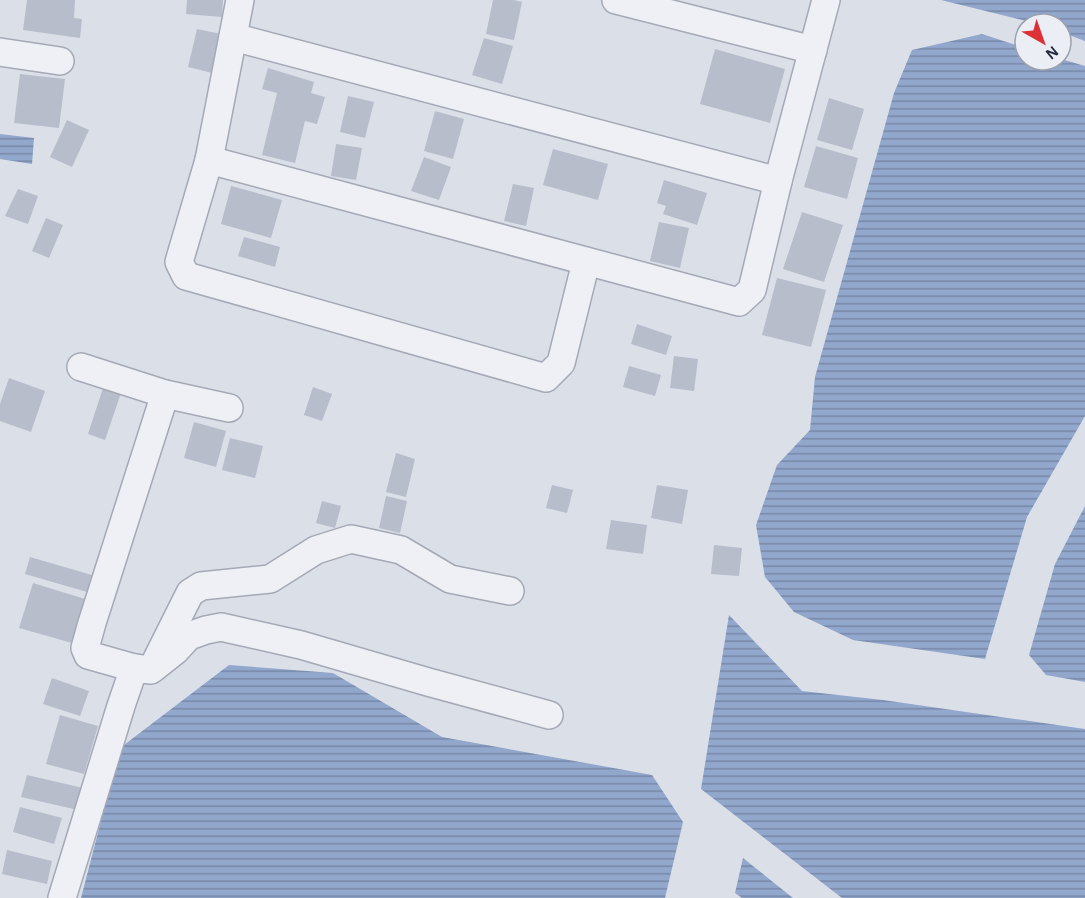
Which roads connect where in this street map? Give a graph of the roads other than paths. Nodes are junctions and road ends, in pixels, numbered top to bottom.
1 (240, 0) edge
2 (616, 0) edge
3 (826, 0) edge
4 (233, 37) junction
5 (813, 50) junction
6 (0, 52) edge
7 (60, 61) dead end
8 (209, 160) junction
9 (778, 181) junction
10 (586, 262) junction
11 (81, 366) dead end
12 (165, 394) junction
13 (229, 408) dead end
14 (510, 591) dead end
15 (142, 669) junction
16 (549, 715) dead end
17 (62, 898) edge

1 - 4 street
2 - 5 street
3 - 5 street
4 - 8 street
4 - 9 street
5 - 9 street
6 - 7 street
8 - 10 street
8 - 10 street
9 - 10 street
11 - 12 street
12 - 13 street
12 - 15 street
14 - 15 street
15 - 16 street
15 - 17 street

